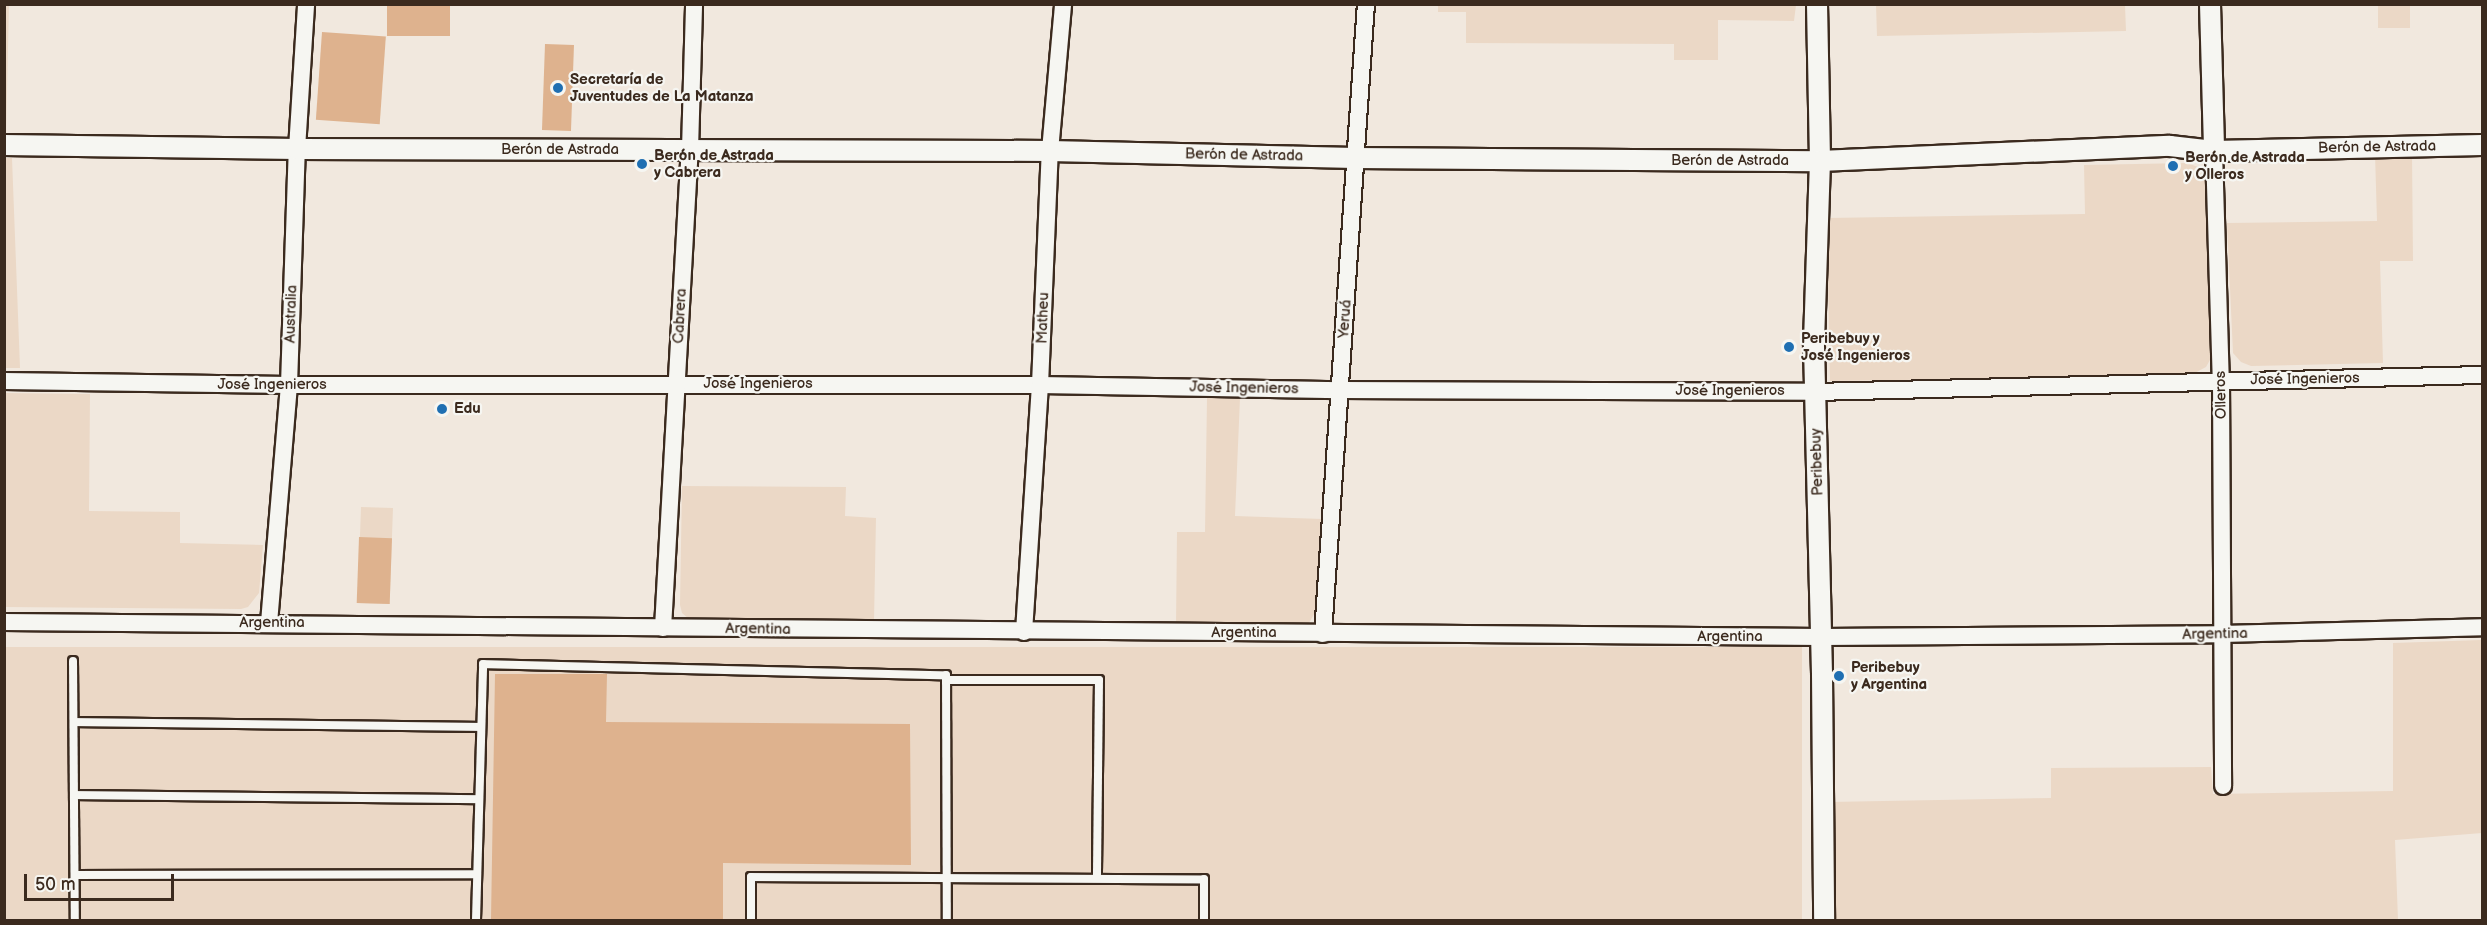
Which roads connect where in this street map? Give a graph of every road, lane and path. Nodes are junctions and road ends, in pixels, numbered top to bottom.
1 (306, 4) edge
2 (694, 4) edge
3 (1063, 4) edge
4 (1366, 4) edge
5 (1817, 4) edge
6 (2210, 4) edge
7 (4, 145) edge
8 (2482, 145) edge
9 (297, 149) junction
10 (690, 150) junction
11 (1050, 151) junction
12 (2214, 151) junction
13 (1356, 158) junction
14 (1820, 161) junction
15 (2482, 375) edge
16 (4, 381) edge
17 (2221, 381) junction
18 (676, 384) junction
19 (289, 385) junction
20 (1040, 385) junction
21 (1341, 390) junction
22 (1815, 392) junction
23 (4, 622) edge
24 (270, 622) junction
25 (2482, 627) edge
26 (663, 628) junction
27 (1024, 632) junction
28 (1323, 634) junction
29 (2223, 634) junction
30 (1821, 638) junction
31 (74, 661) dead end
32 (946, 680) junction
33 (74, 722) junction
34 (481, 727) junction
35 (2223, 786) dead end
36 (74, 795) junction
37 (479, 800) junction
38 (477, 874) junction
39 (75, 875) junction
40 (946, 878) junction
41 (1097, 879) junction
42 (75, 921) edge
43 (476, 921) edge
44 (751, 921) edge
45 (947, 921) edge
46 (1204, 921) edge
47 (1824, 921) edge

1 - 9 street, Australia
2 - 10 street, Cabrera
3 - 11 street, Matheu
4 - 13 street, Yeruá
5 - 14 street, Peribebuy
6 - 12 street, Olleros
7 - 9 street, Berón de Astrada
8 - 12 street, Berón de Astrada
9 - 10 street, Berón de Astrada
9 - 19 street, Australia
10 - 11 street, Berón de Astrada
10 - 18 street, Cabrera
11 - 13 street, Berón de Astrada
11 - 20 street, Matheu
12 - 14 street, Berón de Astrada
12 - 17 street, Olleros
13 - 14 street, Berón de Astrada
13 - 21 street, Yeruá
14 - 22 street, Peribebuy
15 - 17 street, José Ingenieros
16 - 19 street, José Ingenieros
17 - 22 street, José Ingenieros
17 - 29 street, Olleros
18 - 19 street, José Ingenieros
18 - 20 street, José Ingenieros
18 - 26 street, Cabrera
19 - 24 street, Australia
20 - 21 street, José Ingenieros
20 - 27 street, Matheu
21 - 22 street, José Ingenieros
21 - 28 street, Yeruá
22 - 30 street, Peribebuy
23 - 24 street, Argentina
24 - 26 street, Argentina
25 - 29 street, Argentina
26 - 27 street, Argentina
27 - 28 street, Argentina
28 - 30 street, Argentina
29 - 30 street, Argentina
29 - 35 street, Olleros
30 - 47 street, Peribebuy
31 - 33 lane
32 - 34 lane
32 - 40 lane
32 - 41 lane
33 - 34 lane
33 - 36 lane
34 - 37 lane
36 - 37 lane
36 - 39 lane
37 - 38 lane
38 - 39 lane
38 - 43 lane
39 - 42 lane
40 - 41 lane
40 - 44 lane
40 - 45 lane
41 - 46 lane

